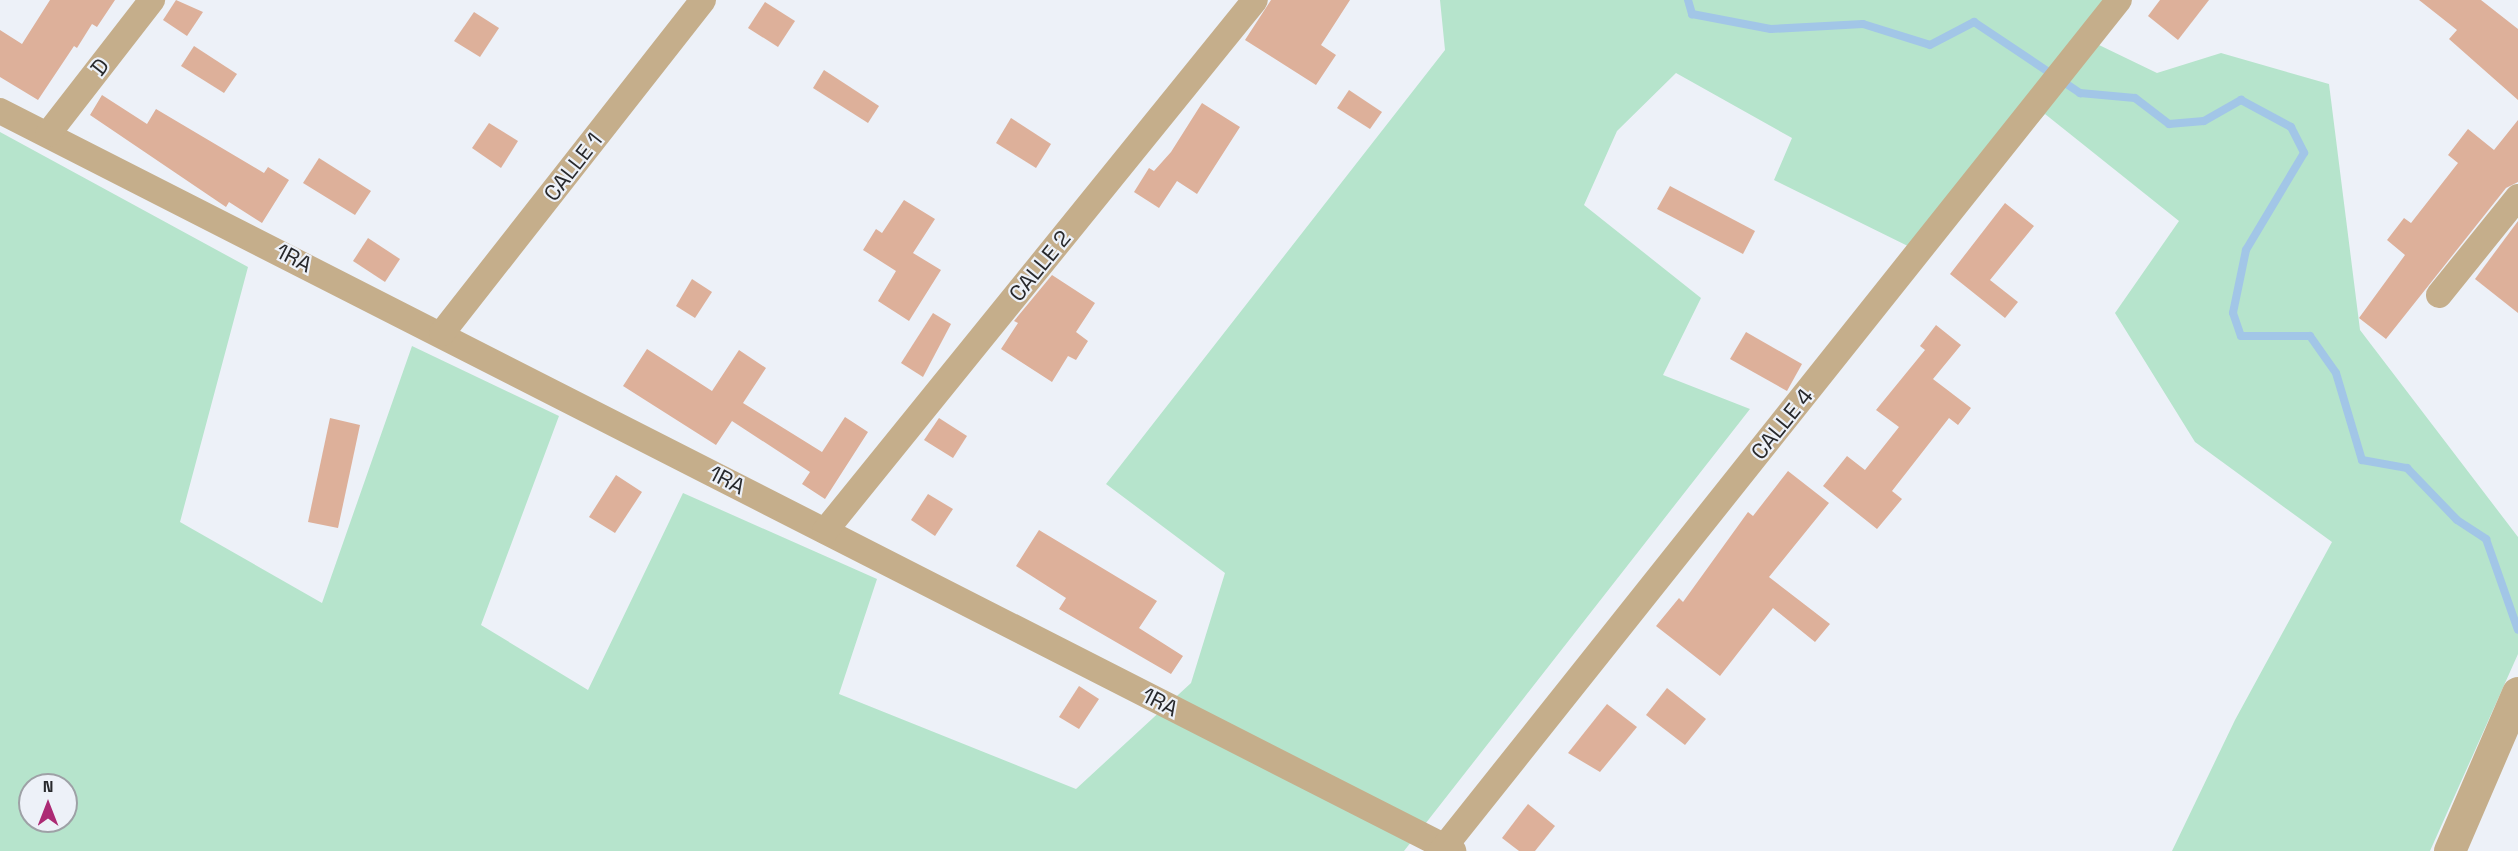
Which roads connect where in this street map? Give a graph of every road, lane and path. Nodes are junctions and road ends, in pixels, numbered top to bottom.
1 (152, 0) edge
2 (703, 0) edge
3 (1255, 0) edge
4 (2119, 0) edge
5 (0, 111) edge
6 (48, 134) junction
7 (2518, 197) edge
8 (2439, 295) dead end
9 (442, 333) junction
10 (825, 531) junction
11 (2518, 693) edge
12 (1446, 850) edge
13 (2450, 851) edge

1 - 6 street, D
2 - 9 street, CALLE 1
3 - 10 street, CALLE 2
4 - 12 street, CALLE 4
5 - 6 street, 1RA
6 - 9 street, 1RA
7 - 8 street
9 - 10 street, 1RA
10 - 12 street, 1RA
11 - 13 street

